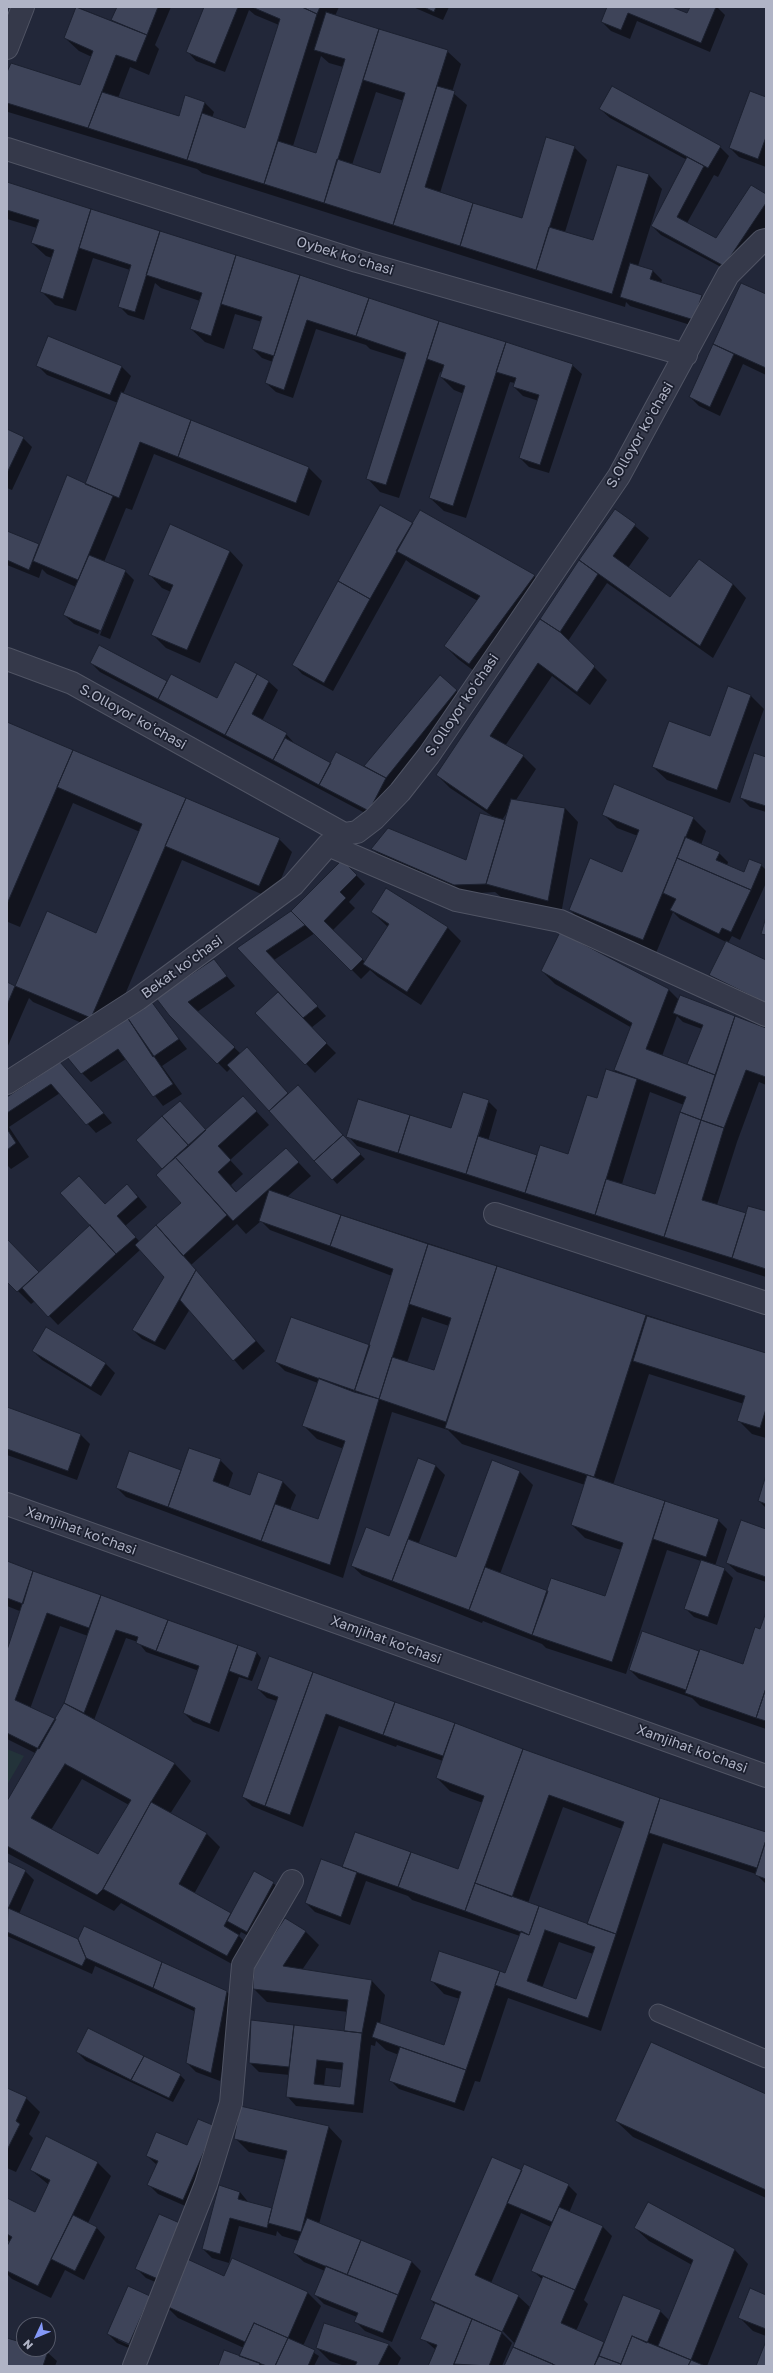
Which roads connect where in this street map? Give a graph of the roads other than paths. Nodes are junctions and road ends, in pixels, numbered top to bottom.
1 (23, 7) edge
2 (7, 48) edge
3 (7, 149) edge
4 (765, 237) edge
5 (686, 355) junction
6 (7, 659) edge
7 (336, 840) junction
8 (766, 1016) edge
9 (7, 1083) edge
10 (495, 1214) dead end
11 (766, 1303) edge
12 (7, 1504) edge
13 (766, 1776) edge
14 (292, 1881) dead end
15 (658, 2013) dead end
16 (766, 2059) edge
17 (134, 2366) edge

1 - 2 street
3 - 5 street, Oybek koʻchasi
4 - 5 street, S.Olloyor koʻchasi
5 - 7 street, S.Olloyor koʻchasi
6 - 7 street, S.Olloyor koʻchasi
7 - 8 street
7 - 9 street, Bekat ko'chasi
10 - 11 street
12 - 13 street, Xamjihat ko'chasi
14 - 17 street
15 - 16 lane

